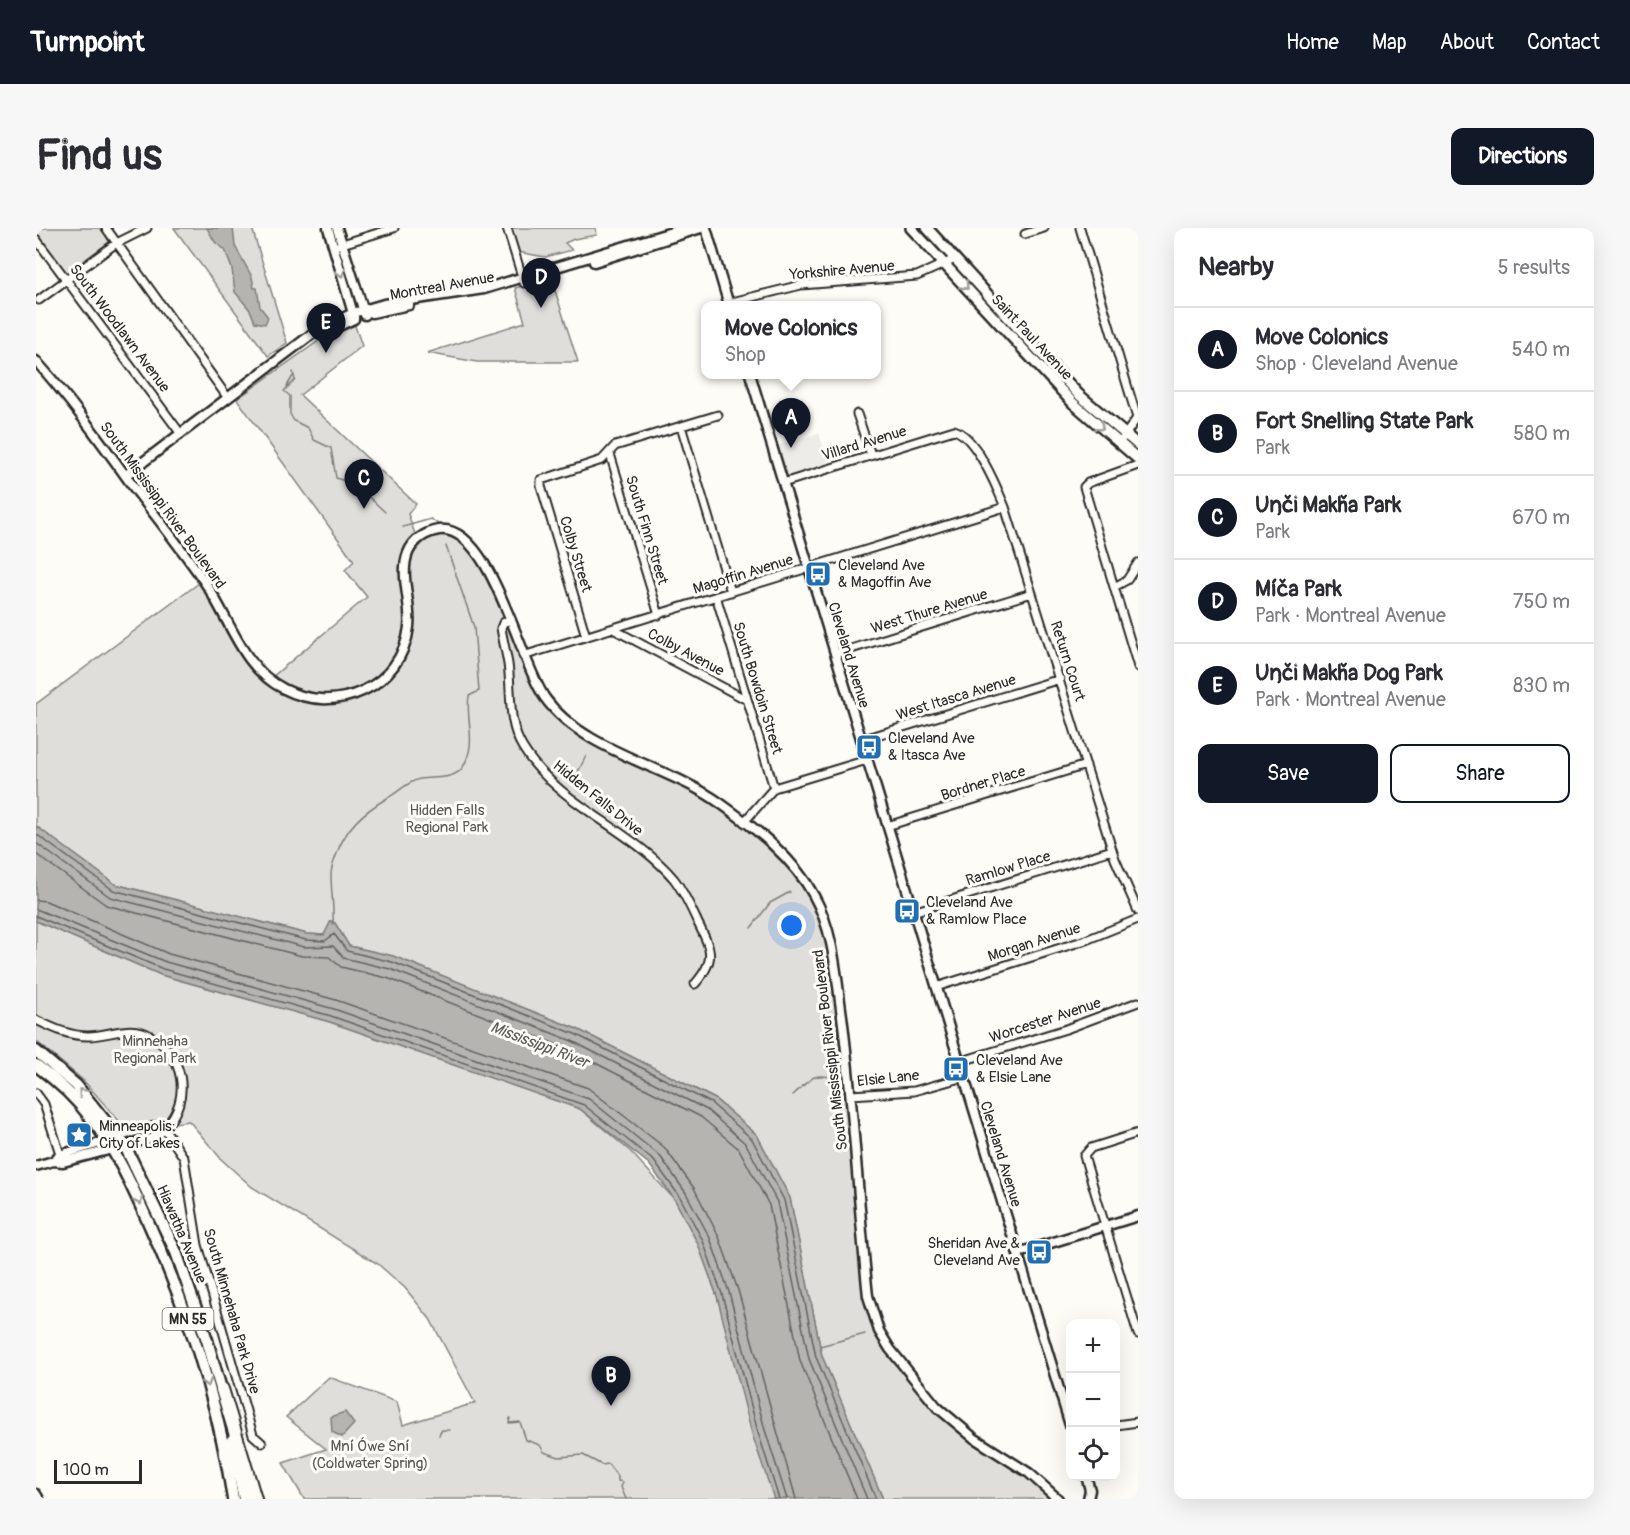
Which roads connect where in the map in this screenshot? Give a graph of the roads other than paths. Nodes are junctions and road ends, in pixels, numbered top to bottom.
1 (106, 228) edge
2 (147, 228) edge
3 (327, 228) edge
4 (337, 228) edge
5 (394, 228) edge
6 (507, 228) edge
7 (685, 228) edge
8 (701, 228) edge
9 (706, 228) edge
10 (911, 228) edge
11 (927, 228) edge
12 (1044, 228) edge
13 (1080, 228) edge
14 (1025, 234) dead end
15 (36, 239) edge
16 (115, 244) junction
17 (338, 245) junction
18 (955, 259) junction
19 (946, 265) junction
20 (66, 280) junction
21 (523, 280) junction
22 (39, 300) dead end
23 (728, 301) edge
24 (740, 301) edge
25 (364, 313) junction
26 (354, 316) junction
27 (36, 360) edge
28 (751, 379) edge
29 (228, 398) junction
30 (858, 414) dead end
31 (718, 415) dead end
32 (681, 426) junction
33 (954, 430) joint
34 (181, 434) junction
35 (1123, 439) junction
36 (1138, 445) edge
37 (610, 454) junction
38 (871, 455) junction
39 (1138, 459) edge
40 (1138, 465) edge
41 (126, 476) junction
42 (783, 483) junction
43 (1005, 507) junction
44 (1138, 563) edge
45 (808, 568) junction
46 (1114, 587) junction
47 (731, 592) junction
48 (1032, 593) junction
49 (716, 597) junction
50 (659, 615) junction
51 (510, 619) junction
52 (613, 629) junction
53 (586, 636) junction
54 (835, 654) junction
55 (523, 656) junction
56 (1138, 667) edge
57 (1060, 679) junction
58 (747, 700) junction
59 (861, 740) junction
60 (867, 760) junction
61 (1086, 765) junction
62 (774, 788) junction
63 (744, 822) junction
64 (887, 826) junction
65 (1112, 850) junction
66 (1138, 911) edge
67 (913, 912) junction
68 (1138, 920) edge
69 (696, 984) dead end
70 (936, 987) junction
71 (1138, 1002) edge
72 (36, 1020) edge
73 (36, 1051) edge
74 (959, 1062) junction
75 (36, 1065) edge
76 (963, 1077) junction
77 (36, 1093) edge
78 (850, 1095) junction
79 (164, 1128) junction
80 (1138, 1133) edge
81 (122, 1141) junction
82 (109, 1145) junction
83 (59, 1159) junction
84 (36, 1166) edge
85 (1138, 1216) edge
86 (1105, 1227) junction
87 (1018, 1253) junction
88 (1138, 1334) edge
89 (222, 1389) junction
90 (1066, 1409) edge
91 (1138, 1422) edge
92 (1120, 1424) edge
93 (262, 1443) dead end
94 (1087, 1481) edge
95 (1087, 1481) edge
96 (36, 1494) edge
97 (39, 1499) edge
98 (233, 1499) edge
99 (244, 1499) edge
100 (255, 1499) edge
101 (1058, 1499) edge
102 (1088, 1499) edge
103 (1096, 1499) edge

1 - 16 street
2 - 16 street
3 - 17 street
4 - 17 street
5 - 17 street
6 - 21 street
7 - 21 street, Montreal Avenue
8 - 21 street, Montreal Avenue
9 - 23 street
10 - 19 main road, Saint Paul Avenue
11 - 18 main road, Saint Paul Avenue
12 - 14 street
13 - 35 street
15 - 20 street, South Woodlawn Avenue
16 - 20 street
16 - 29 street
17 - 25 street
17 -> 26 street
18 - 19 street, Yorkshire Avenue
18 - 35 main road, Saint Paul Avenue
19 - 24 street, Yorkshire Avenue
19 -> 35 main road, Saint Paul Avenue
20 - 22 street
20 - 34 street, South Woodlawn Avenue
21 - 25 street, Montreal Avenue
25 - 26 street, Montreal Avenue
26 - 29 street, Montreal Avenue
27 - 41 street, South Mississippi River Boulevard
28 - 42 street, Cleveland Avenue
29 - 34 street, Montreal Avenue
30 - 38 street
31 - 32 street
32 - 37 street
32 - 47 street
33 - 38 street, Villard Avenue
33 - 43 street, Return Court
34 - 41 street, Montreal Avenue
35 - 36 main road, Saint Paul Avenue
35 - 39 main road, Saint Paul Avenue
37 - 50 street, South Finn Street
37 - 53 street, Colby Street
38 - 42 street, Villard Avenue
40 - 46 street
41 - 51 street, South Mississippi River Boulevard
42 - 45 street, Cleveland Avenue
43 - 45 street, Magoffin Avenue
43 - 48 street, Return Court
44 - 46 street
45 - 47 street, Magoffin Avenue
45 - 54 street, Cleveland Avenue
46 - 56 street
47 - 49 street, Magoffin Avenue
48 - 54 street, West Thure Avenue
48 - 57 street, Return Court
49 - 50 street, Magoffin Avenue
49 - 58 street, South Bowdoin Street
50 - 52 street, Magoffin Avenue
51 - 55 street, South Mississippi River Boulevard
51 - 69 street, Hidden Falls Drive
52 - 53 street, Magoffin Avenue
52 - 58 street, Colby Avenue
53 - 55 street, Magoffin Avenue
54 - 59 street, Cleveland Avenue
55 - 63 street, South Mississippi River Boulevard
57 - 59 street, West Itasca Avenue
57 - 61 street, Return Court
58 - 62 street, South Bowdoin Street
59 - 60 street, Cleveland Avenue
60 - 62 street
60 - 64 street, Cleveland Avenue
61 - 64 street, Bordner Place
61 - 65 street, Return Court
62 - 63 street
63 - 78 street, South Mississippi River Boulevard
64 - 67 street, Cleveland Avenue
65 - 66 street, Return Court
65 - 67 street, Ramlow Place
67 - 70 street, Cleveland Avenue
68 - 70 street, Morgan Avenue
70 - 74 street, Cleveland Avenue
71 - 74 street, Worcester Avenue
72 - 79 street
81 -> 73 highway, Hiawatha Avenue / MN 55
74 - 76 street, Cleveland Avenue
75 - 82 highway, Hiawatha Avenue / MN 55
76 - 78 street, Elsie Lane
76 - 87 street, Cleveland Avenue
77 - 83 street
78 - 101 street, South Mississippi River Boulevard
79 - 81 street
79 - 93 street, South Minnehaha Park Drive
80 - 86 street
81 - 82 street
81 - 89 highway, Hiawatha Avenue / MN 55
82 - 83 street
82 -> 98 highway, Hiawatha Avenue / MN 55
83 - 84 street
85 - 86 street
86 - 87 street
86 - 88 street
87 - 90 street, Cleveland Avenue
89 - 99 highway, Hiawatha Avenue
89 - 100 highway, MN 55
91 - 92 street
94 - 102 street
95 - 103 street
96 - 97 street

